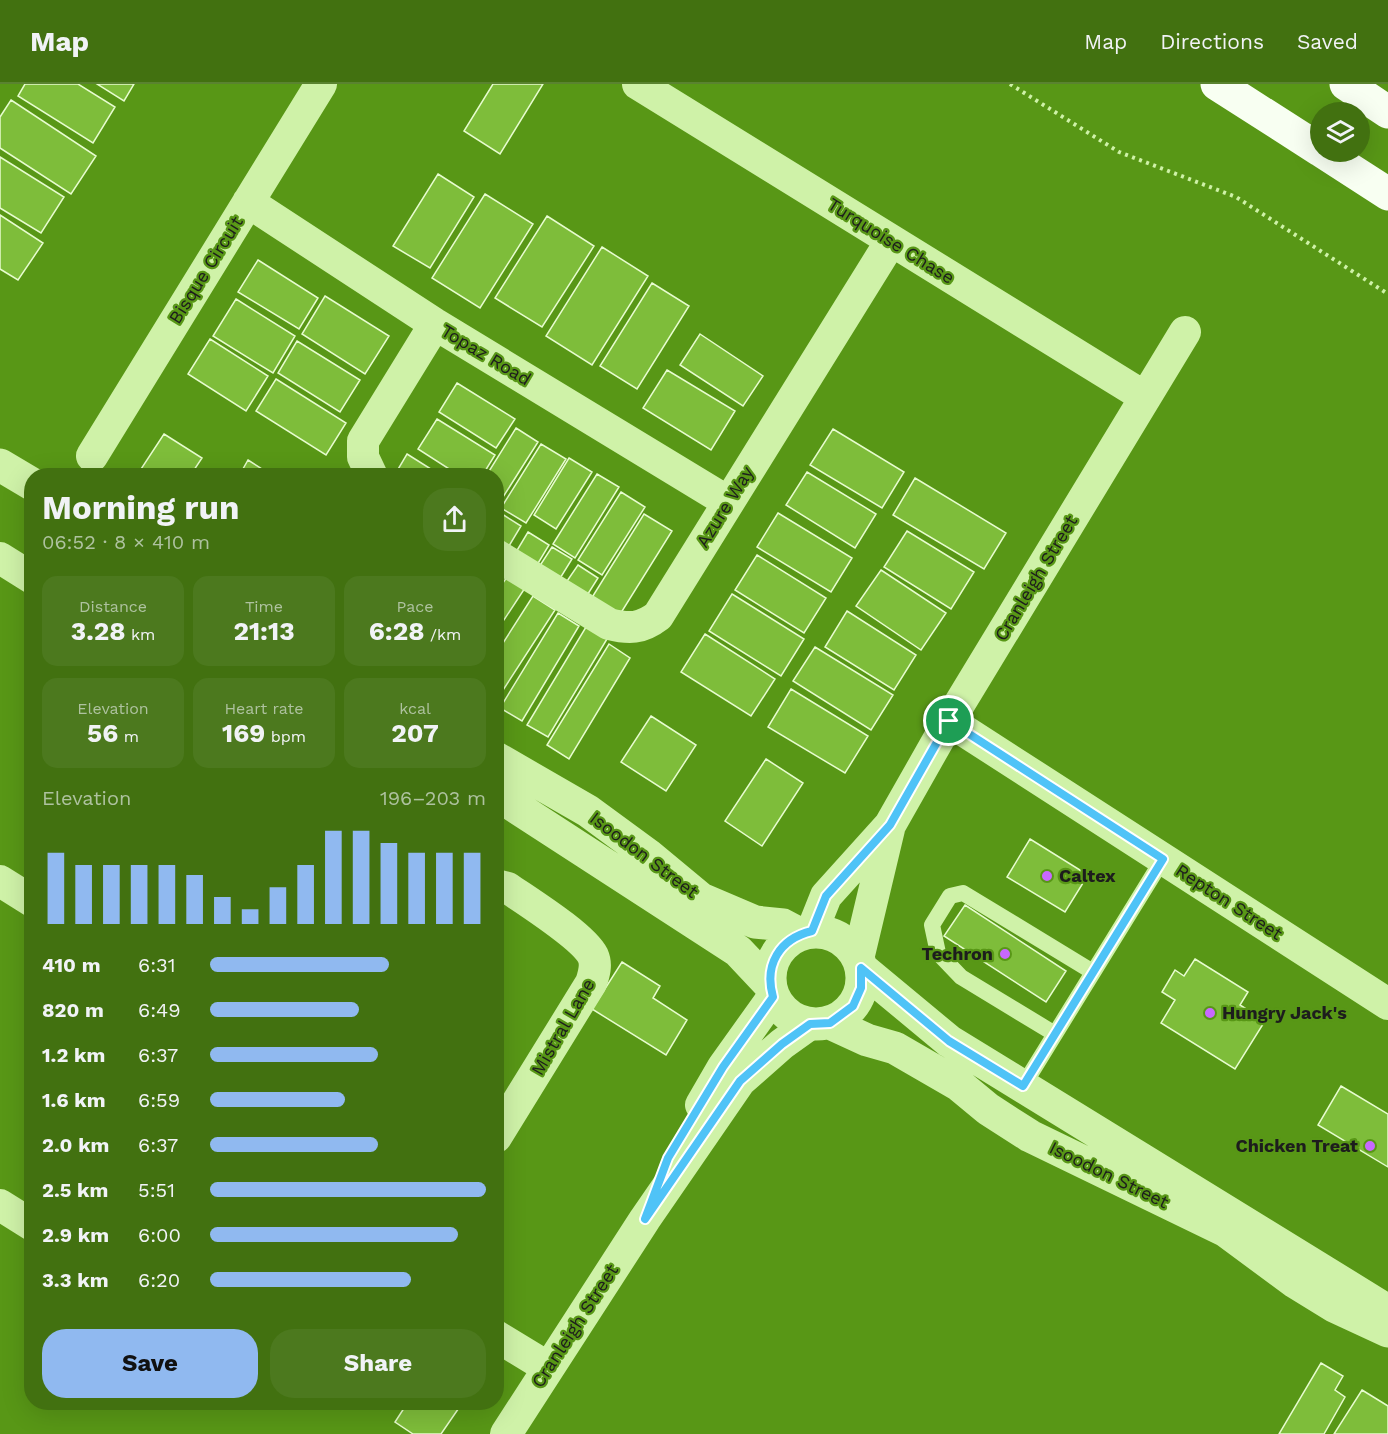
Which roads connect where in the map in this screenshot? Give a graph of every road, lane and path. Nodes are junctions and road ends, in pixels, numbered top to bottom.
1 (321, 84) edge
2 (638, 84) edge
3 (1010, 84) edge
4 (1216, 84) edge
5 (1346, 84) edge
6 (1388, 112) edge
7 (1310, 144) edge
8 (1338, 162) edge
9 (1388, 194) edge
10 (248, 202) junction
11 (891, 241) junction
12 (1388, 294) edge
13 (435, 324) junction
14 (1185, 332) dead end
15 (1145, 397) junction
16 (92, 456) dead end
17 (0, 465) edge
18 (368, 468) edge
19 (24, 479) edge
20 (728, 502) junction
21 (0, 558) edge
22 (504, 560) edge
23 (24, 573) edge
24 (949, 721) junction
25 (504, 763) edge
26 (504, 799) edge
27 (890, 825) junction
28 (1163, 859) junction
29 (0, 881) edge
30 (504, 887) edge
31 (24, 896) edge
32 (806, 933) junction
33 (860, 964) junction
34 (1093, 972) junction
35 (772, 991) junction
36 (1388, 1004) edge
37 (820, 1023) junction
38 (1055, 1034) junction
39 (1023, 1086) junction
40 (504, 1124) edge
41 (0, 1205) edge
42 (645, 1219) junction
43 (24, 1220) edge
44 (1388, 1311) edge
45 (1388, 1331) edge
46 (504, 1341) edge
47 (547, 1367) junction
48 (506, 1434) edge

1 - 10 street, Bisque Circuit
2 - 11 street, Turquoise Chase
3 - 12 path
4 - 7 main road
5 - 6 main road
8 - 9 main road
10 - 13 street, Topaz Road
10 - 16 street, Bisque Circuit
11 - 15 street, Turquoise Chase
11 - 20 street, Azure Way
13 - 18 street
13 - 20 street, Topaz Road
14 - 15 street, Cranleigh Street
15 - 24 street, Cranleigh Street
17 - 19 street
20 - 22 street, Azure Way
21 - 23 street
24 - 27 street, Cranleigh Street
24 - 28 street, Repton Street
25 - 32 street, Isoodon Street
26 - 35 street, Isoodon Street
27 - 32 street, Cranleigh Street
27 - 33 street, Cranleigh Street
28 - 34 lane
28 - 36 street, Repton Street
29 - 31 street
30 - 40 street, Mistral Lane
32 - 33 street, Isoodon Street
32 - 35 street
33 - 37 street
33 - 39 street, Isoodon Street
34 - 38 lane
34 - 38 lane
35 - 37 street, Isoodon Street
35 - 42 street, Cranleigh Street
37 - 42 street, Cranleigh Street
37 - 45 street, Isoodon Street
38 - 39 lane
39 - 44 street, Isoodon Street
41 - 43 street
42 - 47 street, Cranleigh Street
46 - 47 street
47 - 48 street, Cranleigh Street

